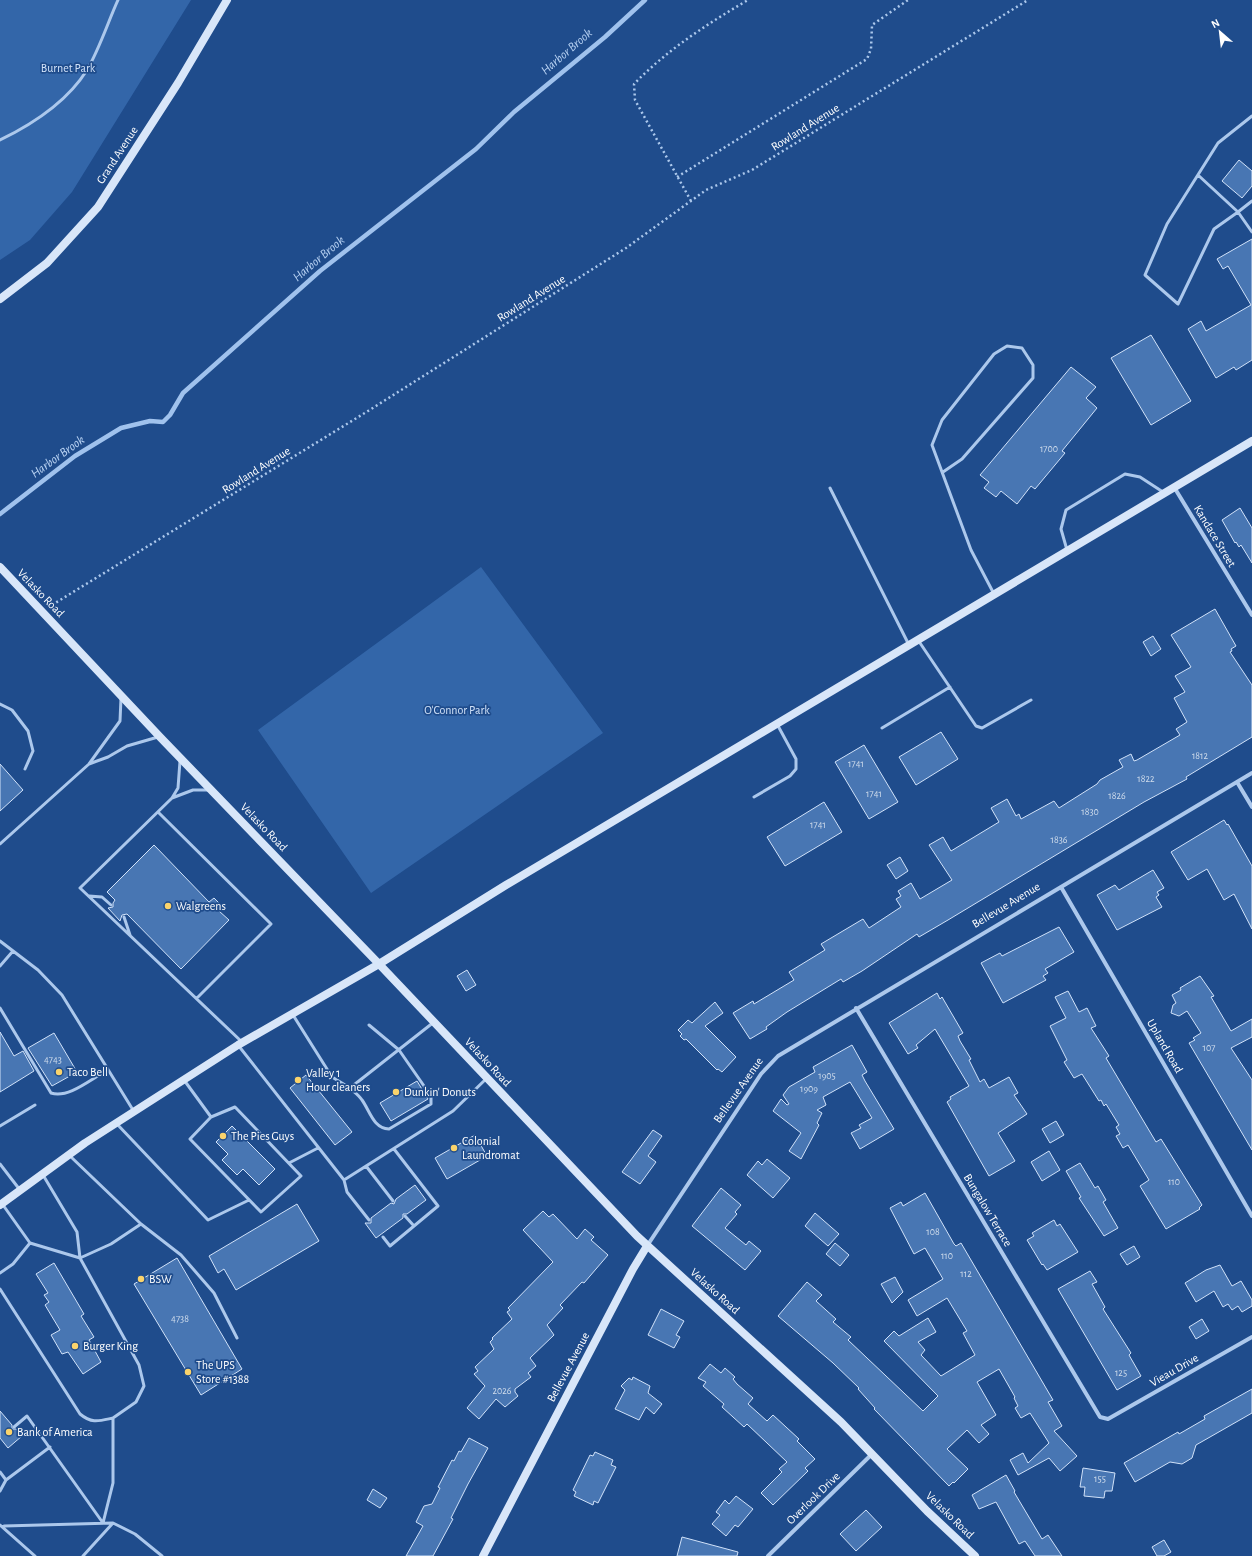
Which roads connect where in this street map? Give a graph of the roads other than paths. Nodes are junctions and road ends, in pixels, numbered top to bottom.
1 (118, 0) edge
2 (227, 0) edge
3 (1252, 116) edge
4 (0, 140) edge
5 (1198, 175) junction
6 (1252, 201) edge
7 (1238, 212) junction
8 (1252, 232) edge
9 (0, 299) edge
10 (1252, 440) edge
11 (943, 472) junction
12 (1174, 487) junction
13 (830, 488) dead end
14 (1165, 493) junction
15 (1068, 550) junction
16 (0, 567) edge
17 (994, 594) junction
18 (1252, 615) edge
19 (918, 640) junction
20 (909, 645) junction
21 (950, 687) junction
22 (121, 696) junction
23 (1031, 700) dead end
24 (0, 704) edge
25 (777, 724) junction
26 (882, 728) dead end
27 (160, 737) junction
28 (180, 758) junction
29 (89, 764) junction
30 (25, 769) dead end
31 (1252, 772) edge
32 (1236, 782) junction
33 (212, 791) junction
34 (754, 797) dead end
35 (172, 798) junction
36 (1252, 807) edge
37 (158, 812) junction
38 (0, 844) edge
39 (1061, 887) junction
40 (89, 896) junction
41 (111, 905) dead end
42 (124, 918) dead end
43 (130, 936) junction
44 (0, 941) edge
45 (13, 951) junction
46 (379, 964) junction
47 (0, 966) edge
48 (197, 998) junction
49 (0, 1008) edge
50 (856, 1008) junction
51 (292, 1014) junction
52 (434, 1022) junction
53 (369, 1025) dead end
54 (241, 1044) junction
55 (399, 1050) junction
56 (108, 1070) junction
57 (487, 1078) junction
58 (184, 1080) junction
59 (350, 1088) junction
60 (35, 1105) dead end
61 (134, 1111) junction
62 (211, 1118) junction
63 (116, 1123) junction
64 (0, 1126) edge
65 (318, 1148) junction
66 (394, 1149) junction
67 (69, 1155) junction
68 (288, 1163) junction
69 (0, 1164) edge
70 (366, 1166) junction
71 (42, 1174) junction
72 (344, 1180) junction
73 (20, 1190) junction
74 (249, 1200) junction
75 (393, 1201) dead end
76 (1, 1204) edge
77 (405, 1216) dead end
78 (1252, 1216) edge
79 (369, 1220) dead end
80 (142, 1224) junction
81 (414, 1226) junction
82 (383, 1237) dead end
83 (30, 1242) junction
84 (648, 1246) junction
85 (80, 1258) junction
86 (0, 1274) edge
87 (0, 1289) edge
88 (1252, 1337) edge
89 (237, 1338) dead end
90 (113, 1418) junction
91 (1105, 1419) joint
92 (14, 1427) dead end
93 (50, 1447) junction
94 (873, 1454) junction
95 (0, 1472) edge
96 (6, 1480) junction
97 (0, 1491) edge
98 (103, 1523) junction
99 (113, 1523) junction
100 (2, 1526) edge
101 (34, 1556) edge
102 (83, 1556) edge
103 (162, 1556) edge
104 (482, 1556) edge
105 (768, 1556) edge
106 (975, 1556) edge

1 - 4 lane
2 - 9 street, Grand Avenue
3 - 5 lane
5 - 7 lane
5 - 7 lane
6 - 7 lane
7 - 8 lane
10 - 12 street
11 - 11 lane
11 - 17 lane
12 - 14 street
12 - 18 street, Kandace Street
13 - 20 lane
14 - 15 street
14 - 15 lane
15 - 17 street
16 - 22 street, Velasko Road
17 - 19 street
19 - 20 street
19 - 21 lane
20 - 25 street
21 - 23 lane
21 - 26 lane
22 - 27 street, Velasko Road
22 - 29 lane
24 - 30 lane
25 - 34 lane
25 - 46 street
27 - 28 street, Velasko Road
27 - 29 lane
28 - 33 street, Velasko Road
28 - 35 lane
29 - 38 lane
31 - 32 street, Bellevue Avenue
32 - 36 street
32 - 39 street, Bellevue Avenue
33 - 35 lane
33 - 46 street, Velasko Road
35 - 37 lane
37 - 40 lane
37 - 48 lane
39 - 50 street, Bellevue Avenue
39 - 78 street, Upland Road
40 - 41 lane
40 - 43 lane
42 - 43 lane
43 - 48 lane
44 - 45 lane
45 - 47 lane
45 - 56 lane
46 - 51 street
46 - 52 street, Velasko Road
48 - 54 lane
49 - 56 lane
50 - 84 street, Bellevue Avenue
50 - 91 street, Bungalow Terrace
51 - 54 street
51 - 59 lane
52 - 55 lane
52 - 57 street, Velasko Road
53 - 55 lane
54 - 58 street
54 - 65 lane
55 - 59 lane
55 - 59 lane
56 - 61 lane
57 - 66 lane
57 - 84 street, Velasko Road
58 - 61 street
58 - 62 lane
60 - 64 lane
61 - 63 street
62 - 68 lane
62 - 74 lane
63 - 67 street
63 - 74 lane
65 - 68 lane
65 - 72 lane
66 - 70 lane
66 - 81 lane
67 - 71 street
67 - 80 lane
68 - 74 lane
69 - 73 lane
70 - 72 lane
70 - 75 lane
71 - 73 street
71 - 85 lane
72 - 79 lane
73 - 76 street
76 - 83 lane
77 - 81 lane
80 - 85 lane
80 - 89 lane
81 - 82 lane
83 - 85 lane
83 - 86 lane
84 - 94 street, Velasko Road
84 - 104 street, Bellevue Avenue
85 - 90 lane
87 - 90 lane
88 - 91 street, Vieau Drive
90 - 98 lane
92 - 93 lane
93 - 96 lane
93 - 98 lane
94 - 105 street, Overlook Drive
94 - 106 street, Velasko Road
95 - 96 lane
96 - 97 lane
98 - 99 lane
98 - 100 lane
99 - 102 lane
99 - 103 lane
100 - 101 lane

